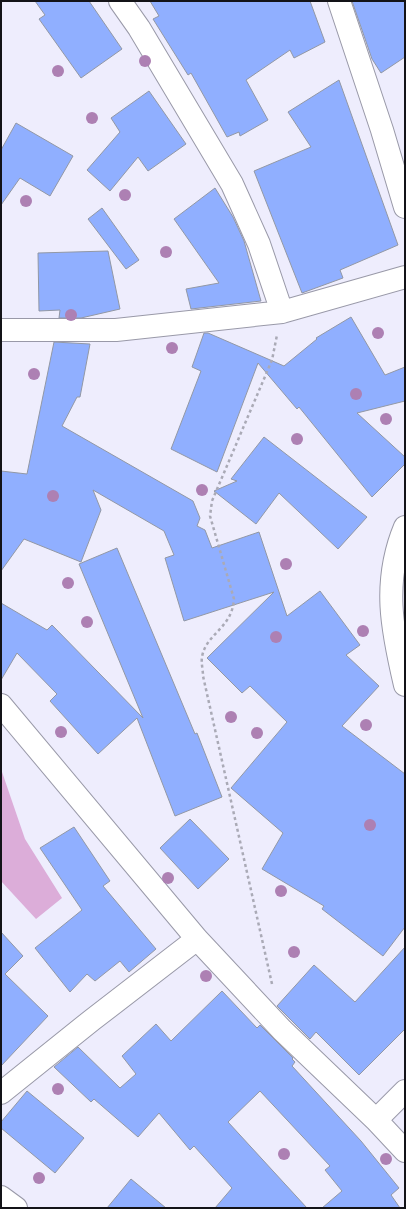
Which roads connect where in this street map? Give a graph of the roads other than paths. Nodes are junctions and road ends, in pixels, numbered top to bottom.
1 (120, 1) edge
2 (339, 1) edge
3 (405, 207) edge
4 (405, 277) edge
5 (282, 312) junction
6 (1, 330) edge
7 (405, 527) edge
8 (405, 685) edge
9 (1, 705) edge
10 (197, 939) junction
11 (405, 1090) edge
12 (1, 1093) edge
13 (376, 1120) junction
14 (405, 1151) edge
15 (1, 1197) edge
16 (16, 1208) edge

1 - 5 street
2 - 3 street
4 - 5 street
5 - 6 street
7 - 8 street
9 - 10 street
10 - 12 street
10 - 13 street
11 - 13 street
13 - 14 street
15 - 16 street

